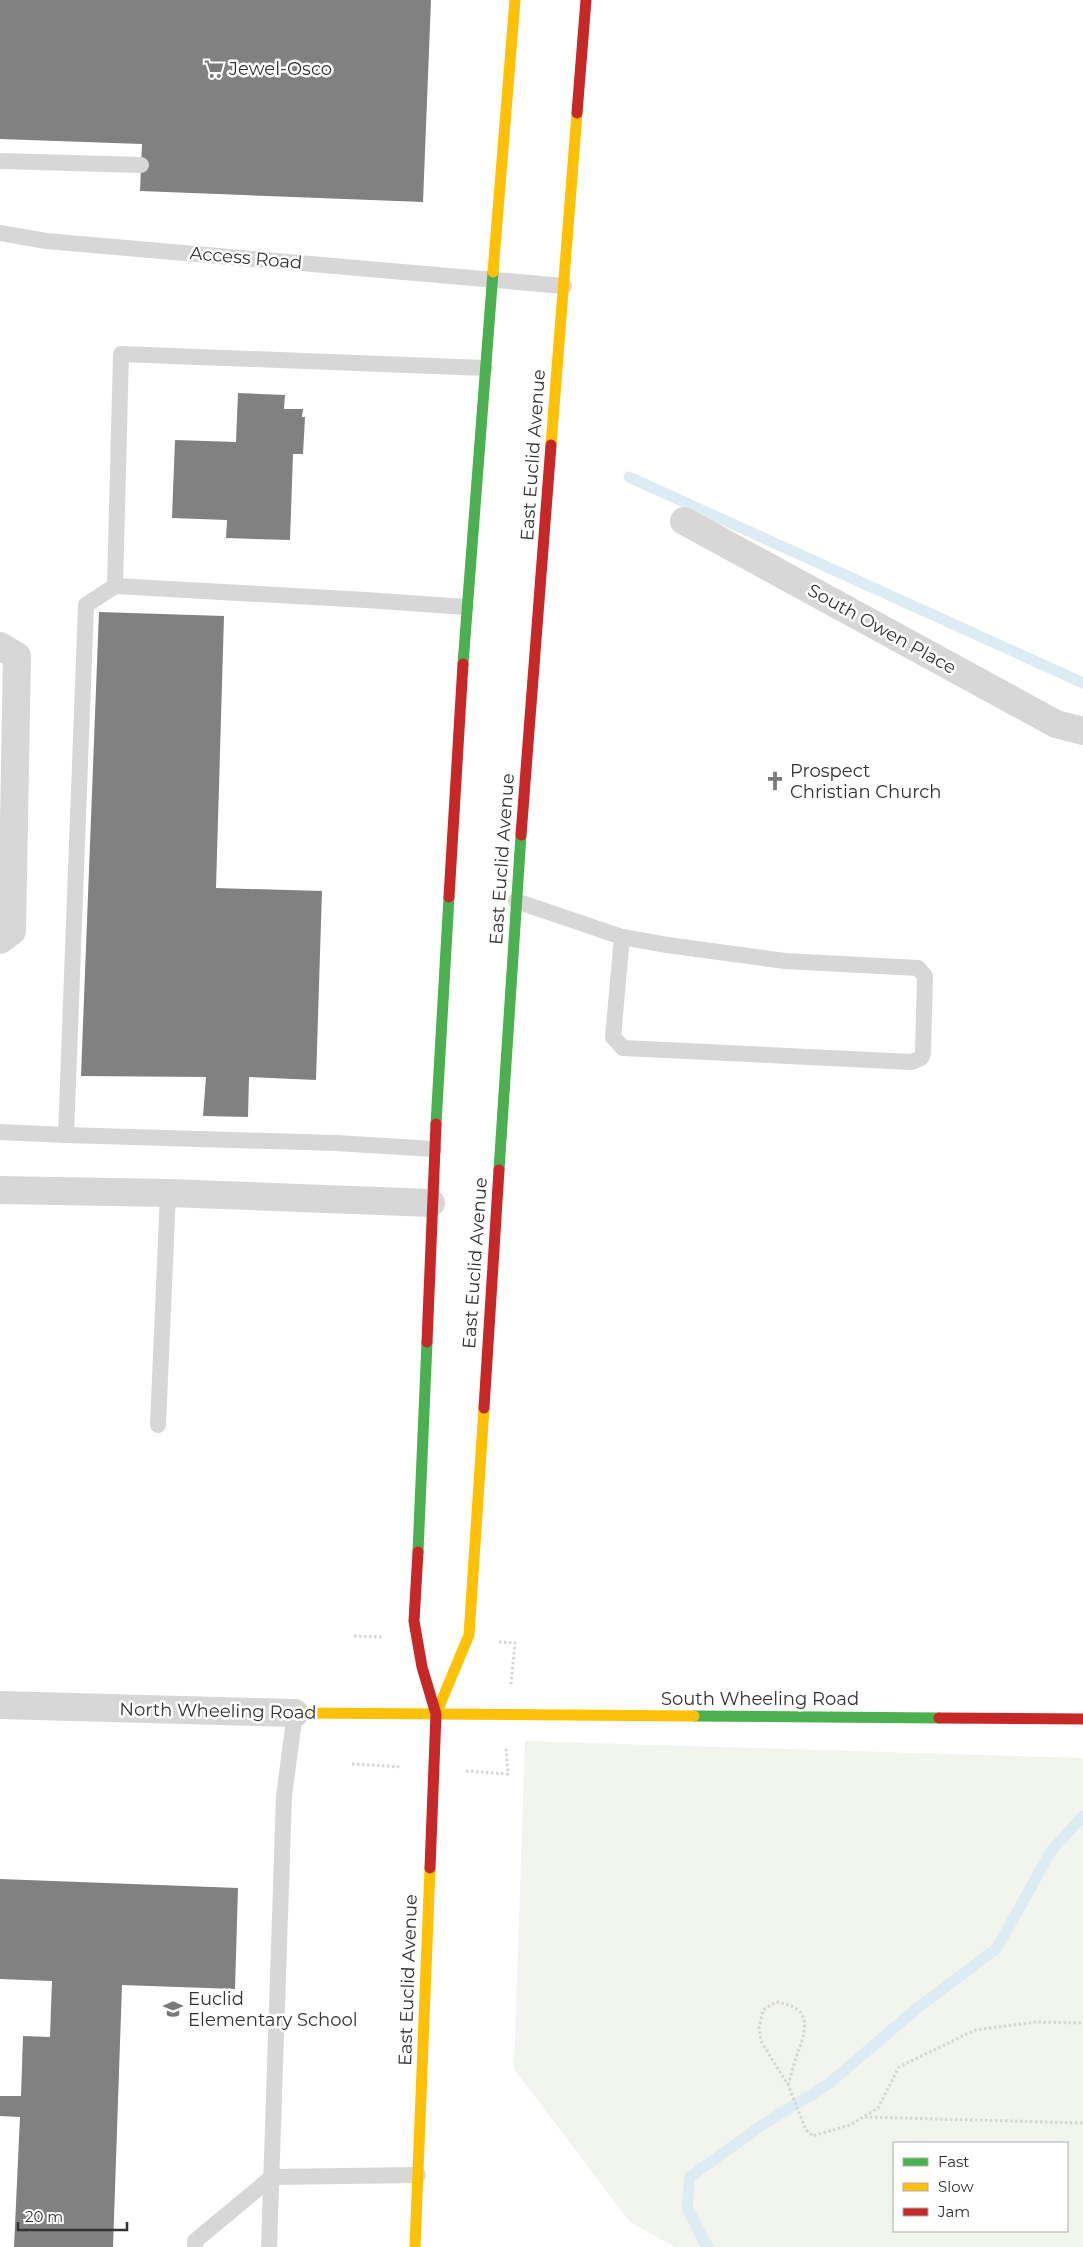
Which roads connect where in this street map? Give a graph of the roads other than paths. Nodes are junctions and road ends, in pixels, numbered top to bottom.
1 (515, 0) edge
2 (586, 0) edge
3 (0, 161) edge
4 (141, 166) dead end
5 (0, 233) edge
6 (492, 280) junction
7 (564, 286) junction
8 (485, 368) junction
9 (684, 521) dead end
10 (115, 586) junction
11 (466, 607) junction
12 (0, 646) edge
13 (1083, 731) edge
14 (516, 901) junction
15 (622, 937) junction
16 (0, 940) edge
17 (0, 1132) edge
18 (66, 1135) junction
19 (434, 1149) junction
20 (0, 1190) edge
21 (168, 1193) junction
22 (431, 1203) junction
23 (158, 1425) dead end
24 (0, 1705) edge
25 (296, 1713) junction
26 (436, 1714) junction
27 (1083, 1719) edge
28 (418, 2175) junction
29 (272, 2176) junction
30 (195, 2247) edge
31 (269, 2247) edge
32 (415, 2247) edge

1 - 6 main road, East Euclid Avenue
2 - 7 main road, East Euclid Avenue
3 - 4 lane
5 - 6 lane, Access Road
6 - 7 lane, Access Road
6 - 8 main road, East Euclid Avenue
7 - 14 main road, East Euclid Avenue
8 - 10 lane
8 - 11 main road, East Euclid Avenue
9 - 13 street, South Owen Place
10 - 11 lane
10 - 18 lane
11 - 19 main road, East Euclid Avenue
12 - 16 street
14 - 15 lane
14 - 26 main road, East Euclid Avenue
15 - 15 lane
17 - 18 lane
18 - 19 lane
19 - 22 main road, East Euclid Avenue
20 - 21 street
21 - 22 street
21 - 23 lane
22 - 26 main road, East Euclid Avenue
24 - 25 street, North Wheeling Road
25 - 26 main road, North Wheeling Road
25 - 29 lane
26 - 27 main road, South Wheeling Road
26 - 28 main road, East Euclid Avenue
28 - 29 lane
28 - 32 main road, East Euclid Avenue
29 - 30 lane
29 - 31 lane

